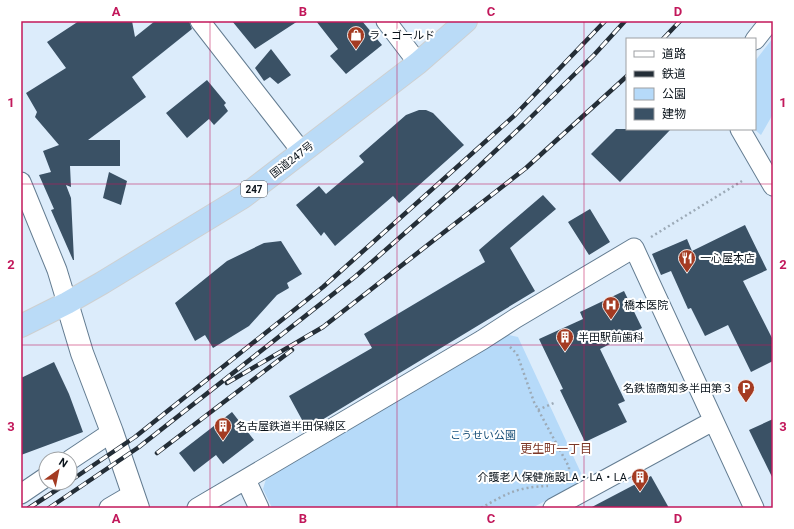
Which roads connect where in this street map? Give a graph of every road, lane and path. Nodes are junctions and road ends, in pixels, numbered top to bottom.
1 (200, 21) edge
2 (386, 21) edge
3 (466, 21) edge
4 (770, 21) edge
5 (756, 39) edge
6 (418, 63) junction
7 (741, 130) edge
8 (302, 152) junction
9 (742, 181) dead end
10 (21, 182) edge
11 (773, 186) edge
12 (634, 248) junction
13 (67, 303) junction
14 (21, 326) edge
15 (514, 350) dead end
16 (556, 402) dead end
17 (538, 410) junction
18 (714, 421) junction
19 (112, 432) junction
20 (78, 455) edge
21 (568, 478) dead end
22 (246, 480) junction
23 (38, 482) edge
24 (551, 486) dead end
25 (21, 494) edge
26 (136, 501) edge
27 (109, 508) edge
28 (197, 508) edge
29 (259, 508) edge
30 (481, 508) edge
31 (554, 508) edge
32 (754, 508) edge

1 - 8 street
2 - 6 street
3 - 6 highway, 国道247号 / 247
4 - 5 street
6 - 8 highway, 国道247号 / 247
7 - 11 street
8 - 13 highway, 国道247号 / 247
9 - 12 path
10 - 13 street
12 - 18 street
12 - 22 street
13 - 14 highway, 国道247号 / 247
13 - 19 street
15 - 17 path
16 - 17 path
17 - 21 path
18 - 31 street
18 - 32 street
19 - 20 street
19 - 26 street
22 - 28 street
22 - 29 street
23 - 25 street
24 - 30 path
26 - 27 street

